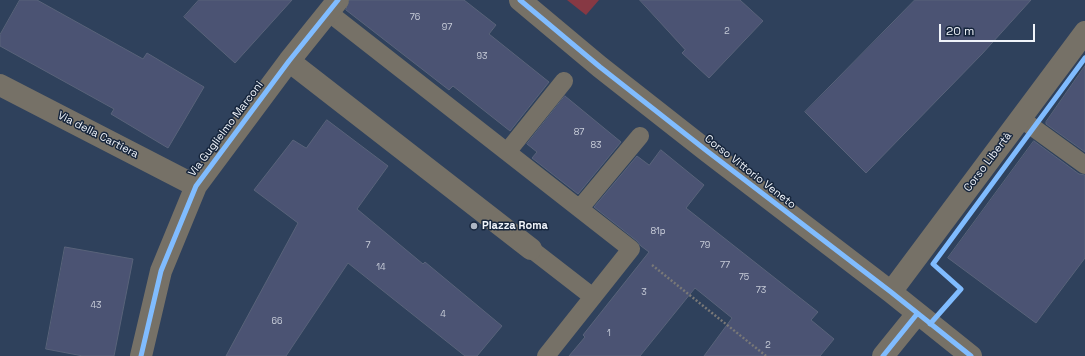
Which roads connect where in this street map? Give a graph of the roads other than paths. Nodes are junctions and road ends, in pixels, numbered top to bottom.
1 (520, 0) edge
2 (333, 6) edge
3 (1085, 32) edge
4 (289, 61) junction
5 (564, 81) dead end
6 (0, 85) edge
7 (1020, 118) junction
8 (640, 136) dead end
9 (507, 152) junction
10 (1085, 166) edge
11 (196, 186) junction
12 (580, 208) junction
13 (531, 249) joint
14 (890, 292) junction
15 (593, 297) junction
16 (917, 314) junction
17 (141, 356) edge
18 (546, 356) edge
19 (883, 356) edge
20 (971, 356) edge

1 - 14 street, Corso Vittorio Veneto
2 - 4 street, Via Guglielmo Marconi
2 - 9 lane
3 - 7 street, Corso Libertà
4 - 11 street, Via Guglielmo Marconi
4 - 13 street
5 - 9 lane
6 - 11 street, Via della Cartiera
7 - 10 lane
7 - 14 street, Corso Libertà
8 - 12 lane
9 - 12 lane
11 - 17 street, Via Guglielmo Marconi
12 - 15 lane
13 - 15 lane
14 - 16 street, Corso Vittorio Veneto
15 - 18 lane
16 - 19 street
16 - 20 street, Corso Vittorio Veneto

